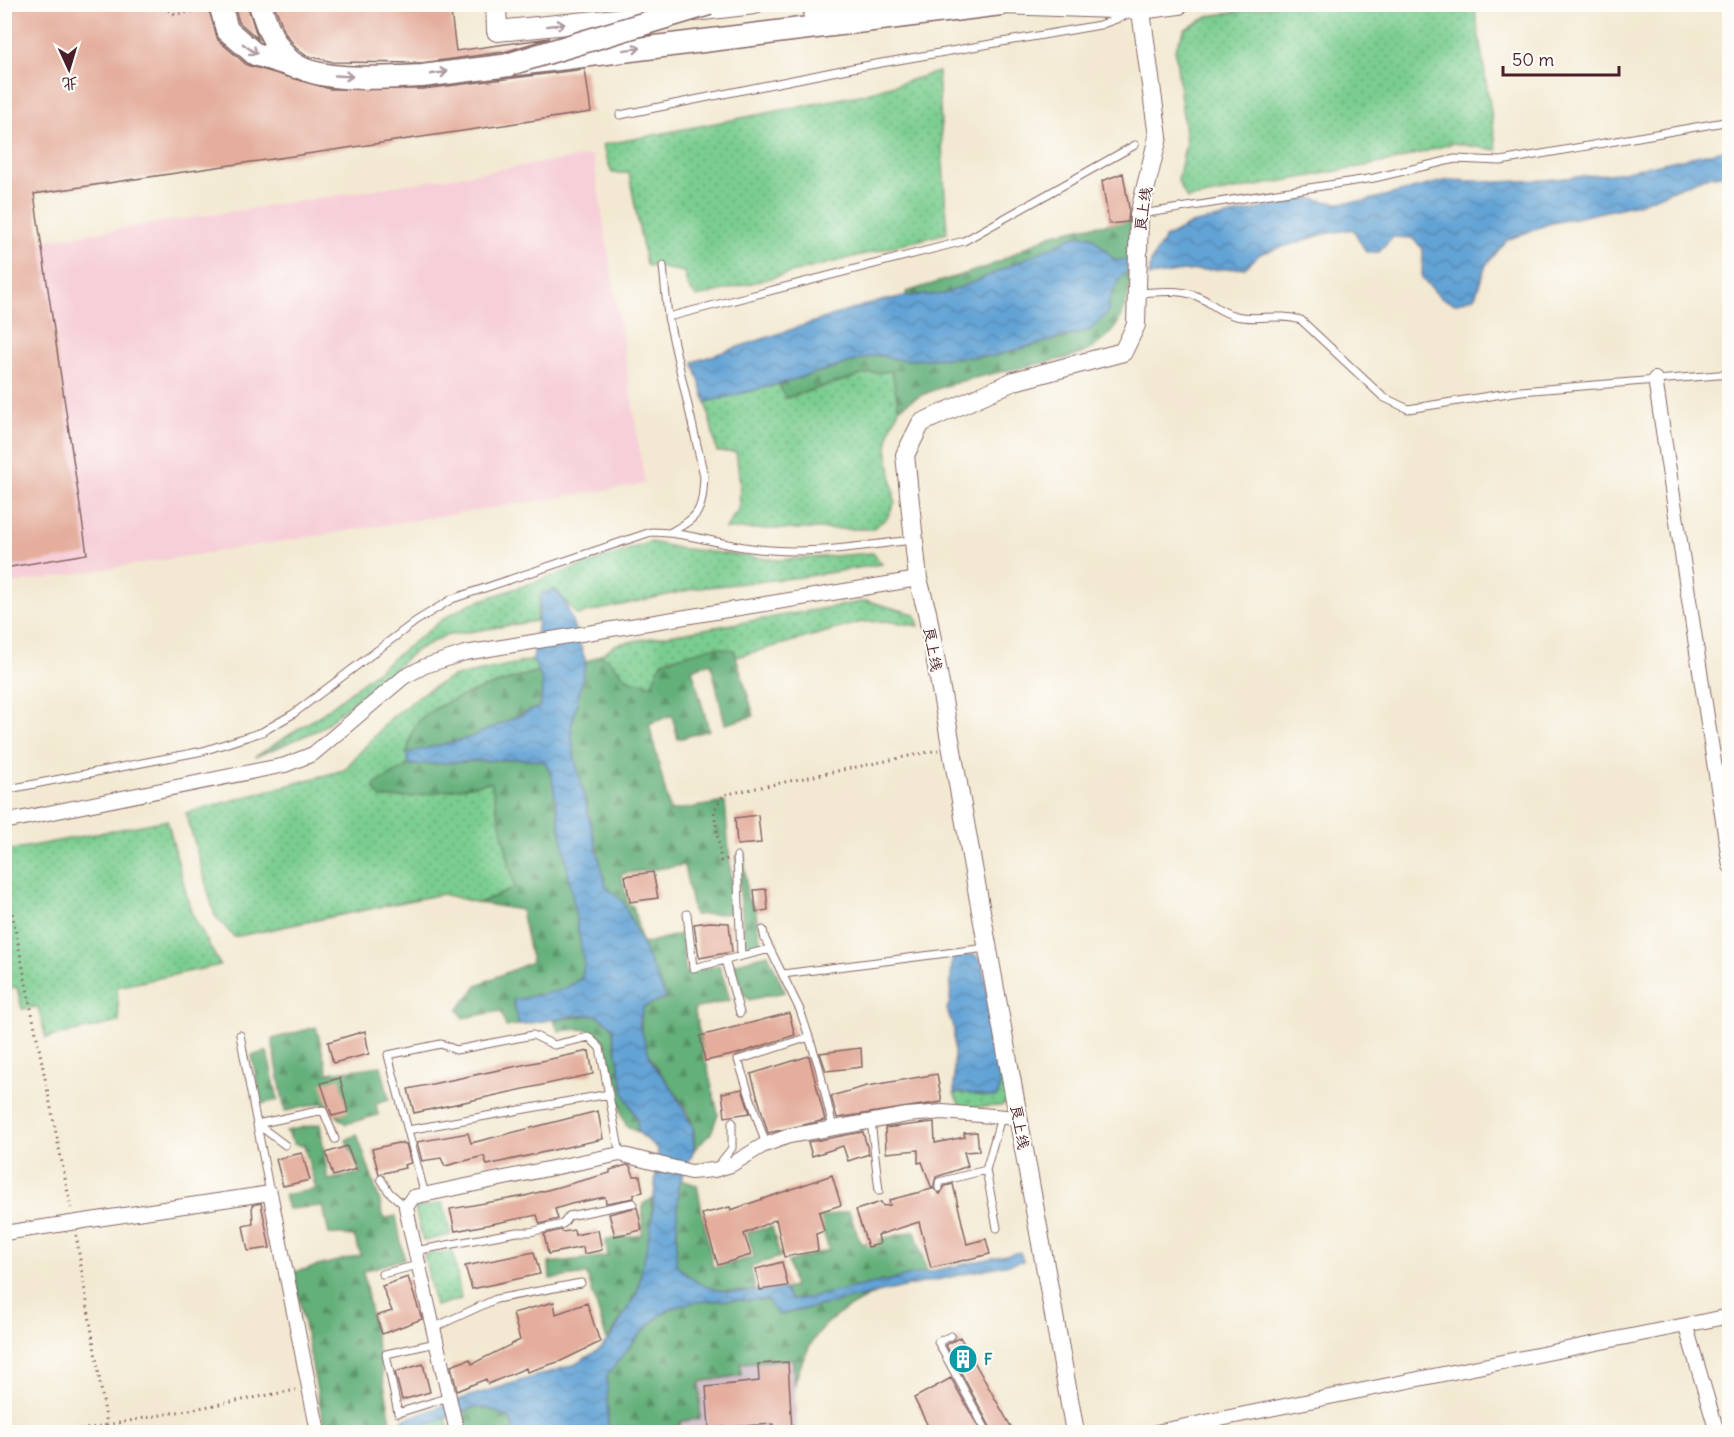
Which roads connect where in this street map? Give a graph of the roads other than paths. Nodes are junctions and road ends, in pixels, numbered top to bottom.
1 (220, 4) edge
2 (260, 4) edge
3 (496, 4) edge
4 (709, 4) edge
5 (754, 4) edge
6 (854, 4) edge
7 (1001, 4) edge
8 (1179, 4) edge
9 (1140, 7) edge
10 (768, 32) junction
11 (510, 64) junction
12 (302, 69) junction
13 (620, 115) dead end
14 (1730, 121) edge
15 (1135, 145) dead end
16 (1139, 215) junction
17 (663, 266) dead end
18 (1138, 293) junction
19 (668, 317) junction
20 (1730, 374) edge
21 (1655, 379) junction
22 (670, 532) junction
23 (912, 540) junction
24 (918, 579) junction
25 (4, 790) edge
26 (4, 822) edge
27 (737, 856) road end
28 (1730, 866) edge
29 (687, 914) dead end
30 (764, 930) dead end
31 (987, 948) junction
32 (770, 949) junction
33 (741, 956) junction
34 (725, 960) junction
35 (783, 974) junction
36 (740, 1013) dead end
37 (240, 1035) dead end
38 (809, 1037) junction
39 (609, 1094) junction
40 (1009, 1117) junction
41 (871, 1121) junction
42 (732, 1122) dead end
43 (257, 1124) junction
44 (833, 1128) junction
45 (408, 1130) junction
46 (335, 1139) dead end
47 (766, 1144) junction
48 (285, 1146) dead end
49 (620, 1154) junction
50 (714, 1170) junction
51 (986, 1170) junction
52 (381, 1179) dead end
53 (939, 1188) dead end
54 (879, 1191) dead end
55 (270, 1192) junction
56 (425, 1195) junction
57 (633, 1203) dead end
58 (406, 1207) junction
59 (997, 1228) dead end
60 (4, 1233) edge
61 (415, 1251) junction
62 (418, 1265) junction
63 (382, 1274) dead end
64 (581, 1283) dead end
65 (1730, 1316) edge
66 (1686, 1327) junction
67 (433, 1328) junction
68 (951, 1336) dead end
69 (436, 1343) junction
70 (449, 1396) junction
71 (318, 1432) edge
72 (457, 1432) edge
73 (987, 1432) edge
74 (1075, 1432) edge
75 (1156, 1432) edge
76 (1717, 1432) edge

1 -> 12 highway
2 - 12 highway
3 -> 5 main road
4 - 11 highway, bridge
6 - 10 highway
7 - 9 main road
7 - 10 highway
8 - 9 main road
9 - 13 lane
9 - 16 street, 良上线
11 -> 10 highway, bridge
12 -> 11 highway
14 - 16 lane
15 - 19 lane
16 - 18 street, 良上线
17 - 19 lane
18 - 21 lane
18 - 23 street, 良上线
19 - 22 lane
20 - 21 lane
21 - 28 street
22 - 23 lane
22 - 25 lane
23 - 24 street, 良上线
24 - 26 street
24 - 31 street, 良上线
27 - 33 lane
29 - 34 lane
30 - 32 lane
31 - 35 lane
31 - 40 street, 良上线
32 - 33 lane
32 - 35 lane
33 - 34 lane
34 - 36 lane
35 - 38 lane
37 - 43 lane
38 - 44 lane
38 - 47 lane
39 - 45 lane
39 - 45 lane
39 - 49 lane
40 - 41 street
40 - 51 lane
40 - 74 street, 良上线
41 - 44 street
41 - 54 lane
42 - 50 lane
43 - 46 lane
43 - 48 lane
43 - 55 lane
44 - 47 street
45 - 56 lane
47 - 50 street
49 - 50 street
49 - 56 street
51 - 53 lane
51 - 59 lane
52 - 58 lane
55 - 60 street
55 - 71 street
56 - 58 street
57 - 61 lane
58 - 61 street
61 - 62 street
62 - 63 lane
62 - 67 street
64 - 67 lane
65 - 66 street
66 - 75 street
66 - 76 street
67 - 69 street
68 - 73 lane
69 - 70 street
69 - 70 lane
70 - 72 street

